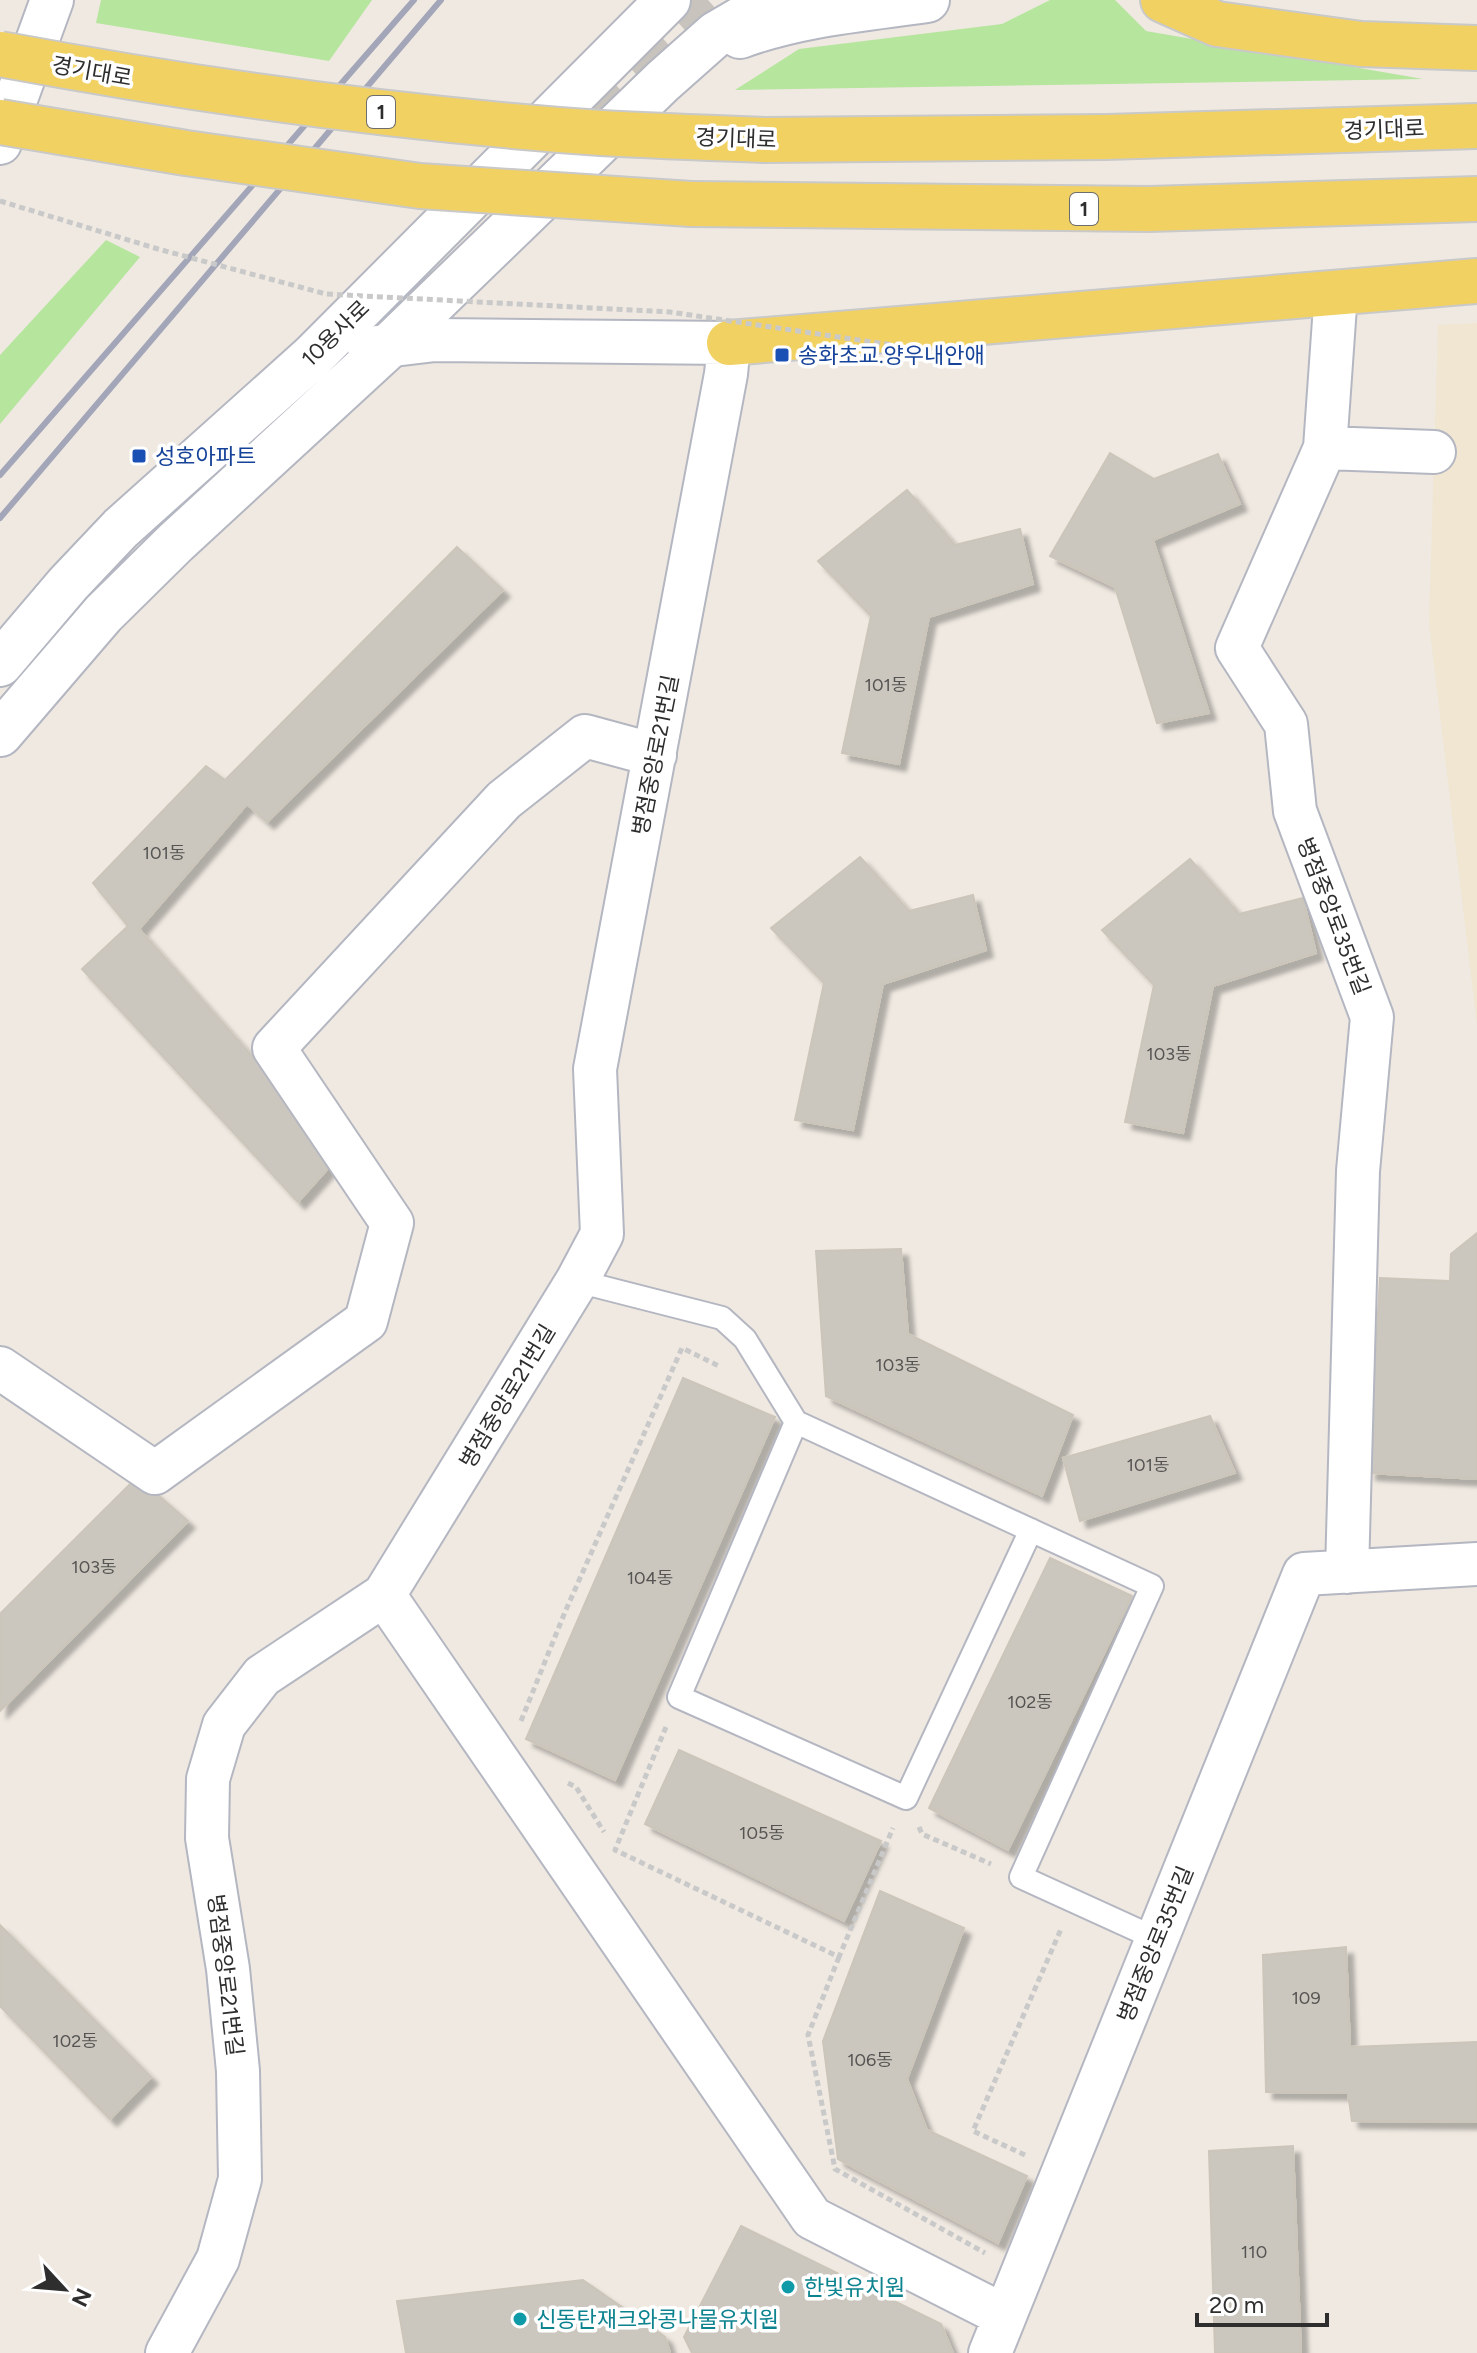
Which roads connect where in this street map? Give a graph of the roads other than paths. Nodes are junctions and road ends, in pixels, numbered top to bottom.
1 (52, 0) edge
2 (774, 0) edge
3 (927, 0) edge
4 (1163, 0) edge
5 (667, 1) edge
6 (1477, 48) edge
7 (0, 54) edge
8 (663, 81) junction
9 (0, 122) edge
10 (1477, 126) edge
11 (0, 143) edge
12 (1477, 199) edge
13 (1477, 281) edge
14 (1336, 292) junction
15 (729, 343) junction
16 (391, 344) junction
17 (312, 357) junction
18 (1325, 448) junction
19 (1434, 452) dead end
20 (0, 664) edge
21 (0, 734) edge
22 (655, 755) junction
23 (577, 1281) junction
24 (0, 1368) edge
25 (796, 1422) junction
26 (1031, 1530) junction
27 (1477, 1564) edge
28 (1347, 1572) junction
29 (384, 1595) junction
30 (1157, 1939) junction
31 (998, 2334) edge
32 (167, 2353) edge

1 - 11 street
2 - 8 street
3 - 8 street
4 - 6 main road
5 - 17 street, 10용사로
7 - 10 main road, 경기대로 / 1, bridge
8 - 16 street, 10용사로
9 - 12 main road, 1, bridge
13 - 14 main road
14 - 15 main road
14 - 18 street, 병점중앙로35번길
15 - 16 street
15 - 22 street, 병점중앙로21번길
16 - 17 street
16 - 21 street, 10용사로
17 - 20 street, 10용사로
18 - 19 street
18 - 28 street, 병점중앙로35번길
22 - 23 street, 병점중앙로21번길
22 - 24 street
23 - 25 lane
23 - 29 street, 병점중앙로21번길
25 - 26 lane
25 - 26 lane
26 - 30 lane
27 - 28 street, 병점중앙로35번길
28 - 30 street, 병점중앙로35번길
29 - 31 street
29 - 32 street, 병점중앙로21번길
30 - 31 street, 병점중앙로35번길

